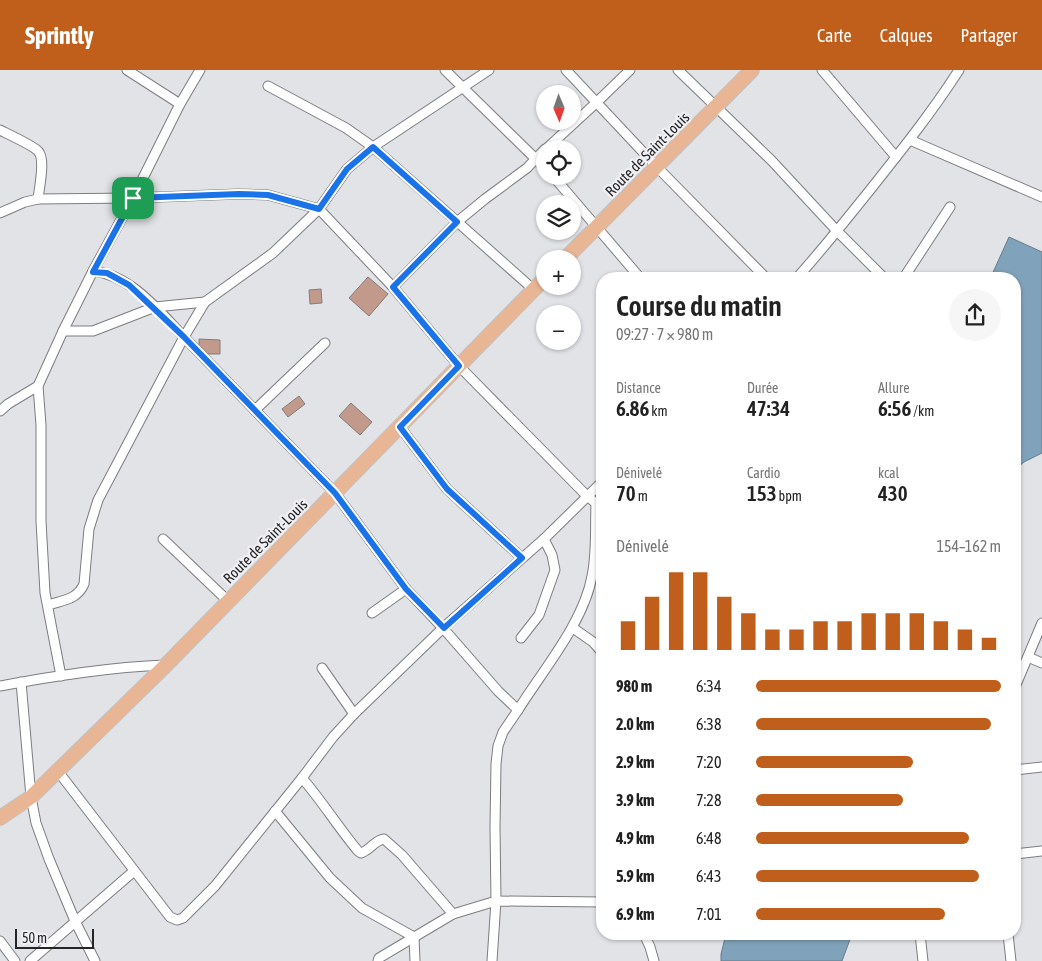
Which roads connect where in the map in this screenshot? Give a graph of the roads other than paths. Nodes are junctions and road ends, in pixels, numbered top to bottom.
1 (126, 70) edge
2 (200, 70) edge
3 (445, 70) edge
4 (489, 70) edge
5 (566, 70) edge
6 (630, 70) edge
7 (678, 70) edge
8 (752, 70) edge
9 (822, 70) edge
10 (958, 70) edge
11 (268, 86) dead end
12 (463, 88) junction
13 (596, 103) junction
14 (180, 104) junction
15 (716, 108) junction
16 (0, 130) edge
17 (555, 140) edge
18 (910, 140) junction
19 (373, 147) junction
20 (896, 157) junction
21 (536, 158) joint
22 (657, 167) junction
23 (561, 185) edge
24 (1042, 197) edge
25 (133, 198) junction
26 (38, 199) junction
27 (950, 208) dead end
28 (319, 209) junction
29 (0, 213) edge
30 (457, 222) junction
31 (598, 227) junction
32 (837, 231) junction
33 (574, 250) edge
34 (93, 272) junction
35 (635, 272) edge
36 (760, 272) edge
37 (802, 272) edge
38 (878, 272) edge
39 (908, 272) edge
40 (536, 286) edge
41 (393, 287) junction
42 (533, 289) junction
43 (205, 302) junction
44 (155, 307) junction
45 (63, 331) junction
46 (184, 337) junction
47 (325, 343) dead end
48 (459, 366) junction
49 (38, 386) junction
50 (4, 403) edge
51 (255, 410) junction
52 (0, 412) edge
53 (400, 427) junction
54 (596, 488) edge
55 (335, 493) junction
56 (587, 496) junction
57 (596, 503) edge
58 (596, 535) edge
59 (544, 539) junction
60 (163, 540) dead end
61 (522, 558) junction
62 (406, 589) junction
63 (228, 601) junction
64 (48, 605) junction
65 (372, 613) dead end
66 (1042, 623) edge
67 (444, 628) junction
68 (573, 628) junction
69 (521, 638) dead end
70 (596, 645) edge
71 (1028, 657) junction
72 (1042, 663) edge
73 (166, 665) junction
74 (322, 668) dead end
75 (1021, 673) edge
76 (61, 676) junction
77 (21, 682) junction
78 (0, 686) edge
79 (518, 710) junction
80 (354, 714) junction
81 (1042, 767) edge
82 (1021, 769) edge
83 (57, 770) junction
84 (302, 778) junction
85 (31, 797) junction
86 (275, 811) junction
87 (0, 818) edge
88 (1042, 851) edge
89 (1021, 853) edge
90 (134, 871) junction
91 (496, 901) junction
92 (596, 902) edge
93 (453, 914) junction
94 (75, 921) junction
95 (414, 937) junction
96 (647, 940) edge
97 (921, 940) edge
98 (1009, 940) edge
99 (0, 941) edge
100 (15, 961) edge
101 (30, 961) edge
102 (95, 961) edge
103 (378, 961) edge
104 (415, 961) edge
105 (492, 961) edge
106 (654, 961) edge
107 (923, 961) edge
108 (1011, 961) edge

1 - 14 street
2 - 14 street
3 - 12 street
4 - 12 street
5 - 13 street
6 - 13 street
7 - 15 street
8 - 15 main road, Route de Saint-Louis
9 - 20 street
10 - 18 street
11 - 19 street
12 - 19 street
12 - 21 street
13 - 17 street
13 - 22 street
14 - 25 street
15 - 22 main road, Route de Saint-Louis
15 - 32 street
16 - 26 street
18 - 20 street
18 - 24 street
19 - 28 street
19 - 30 street
20 - 32 street
21 - 30 street
22 - 31 main road, Route de Saint-Louis
22 - 36 street
23 - 31 street
25 - 26 street
25 - 28 street
25 - 34 street
26 - 29 street
27 - 39 street
28 - 41 street
28 - 43 street
30 - 41 street
30 - 42 street
31 - 33 main road, Route de Saint-Louis
31 - 35 street
32 - 37 street
32 - 38 street
34 - 44 street
34 - 45 street
40 - 42 main road, Route de Saint-Louis
41 - 48 street
42 - 48 main road, Route de Saint-Louis
43 - 44 street
43 - 46 street
44 - 45 street
44 - 46 street
45 - 49 street
46 - 51 street
46 - 64 street
47 - 51 street
48 - 53 main road, Route de Saint-Louis
48 - 56 street
49 - 50 street
49 - 64 street
50 - 52 street
51 - 55 street
53 - 55 main road, Route de Saint-Louis
53 - 61 street
54 - 56 street
55 - 62 street
55 - 63 main road, Route de Saint-Louis
56 - 57 street
56 - 59 street
58 - 68 street
59 - 61 street
59 - 69 street
60 - 63 street
61 - 67 street
62 - 65 street
62 - 67 street
63 - 73 main road, Route de Saint-Louis
64 - 76 street
66 - 71 street
67 - 79 street
67 - 80 street
68 - 70 street
68 - 79 street
71 - 72 street
71 - 75 street
73 - 76 street
73 - 83 main road, Route de Saint-Louis
74 - 80 street
76 - 77 street
77 - 78 street
77 - 85 street
79 - 91 street
80 - 84 street
81 - 82 street
83 - 85 main road, Route de Saint-Louis
83 - 90 street
84 - 86 street
84 - 93 street
85 - 87 main road, Route de Saint-Louis
85 - 94 street
86 - 90 street
86 - 95 street
88 - 89 street
90 - 94 street
91 - 92 street
91 - 93 street
91 - 105 street
93 - 95 street
94 - 101 street
94 - 102 street
95 - 103 street
95 - 104 street
96 - 106 street
97 - 107 street
98 - 108 street
99 - 100 street

